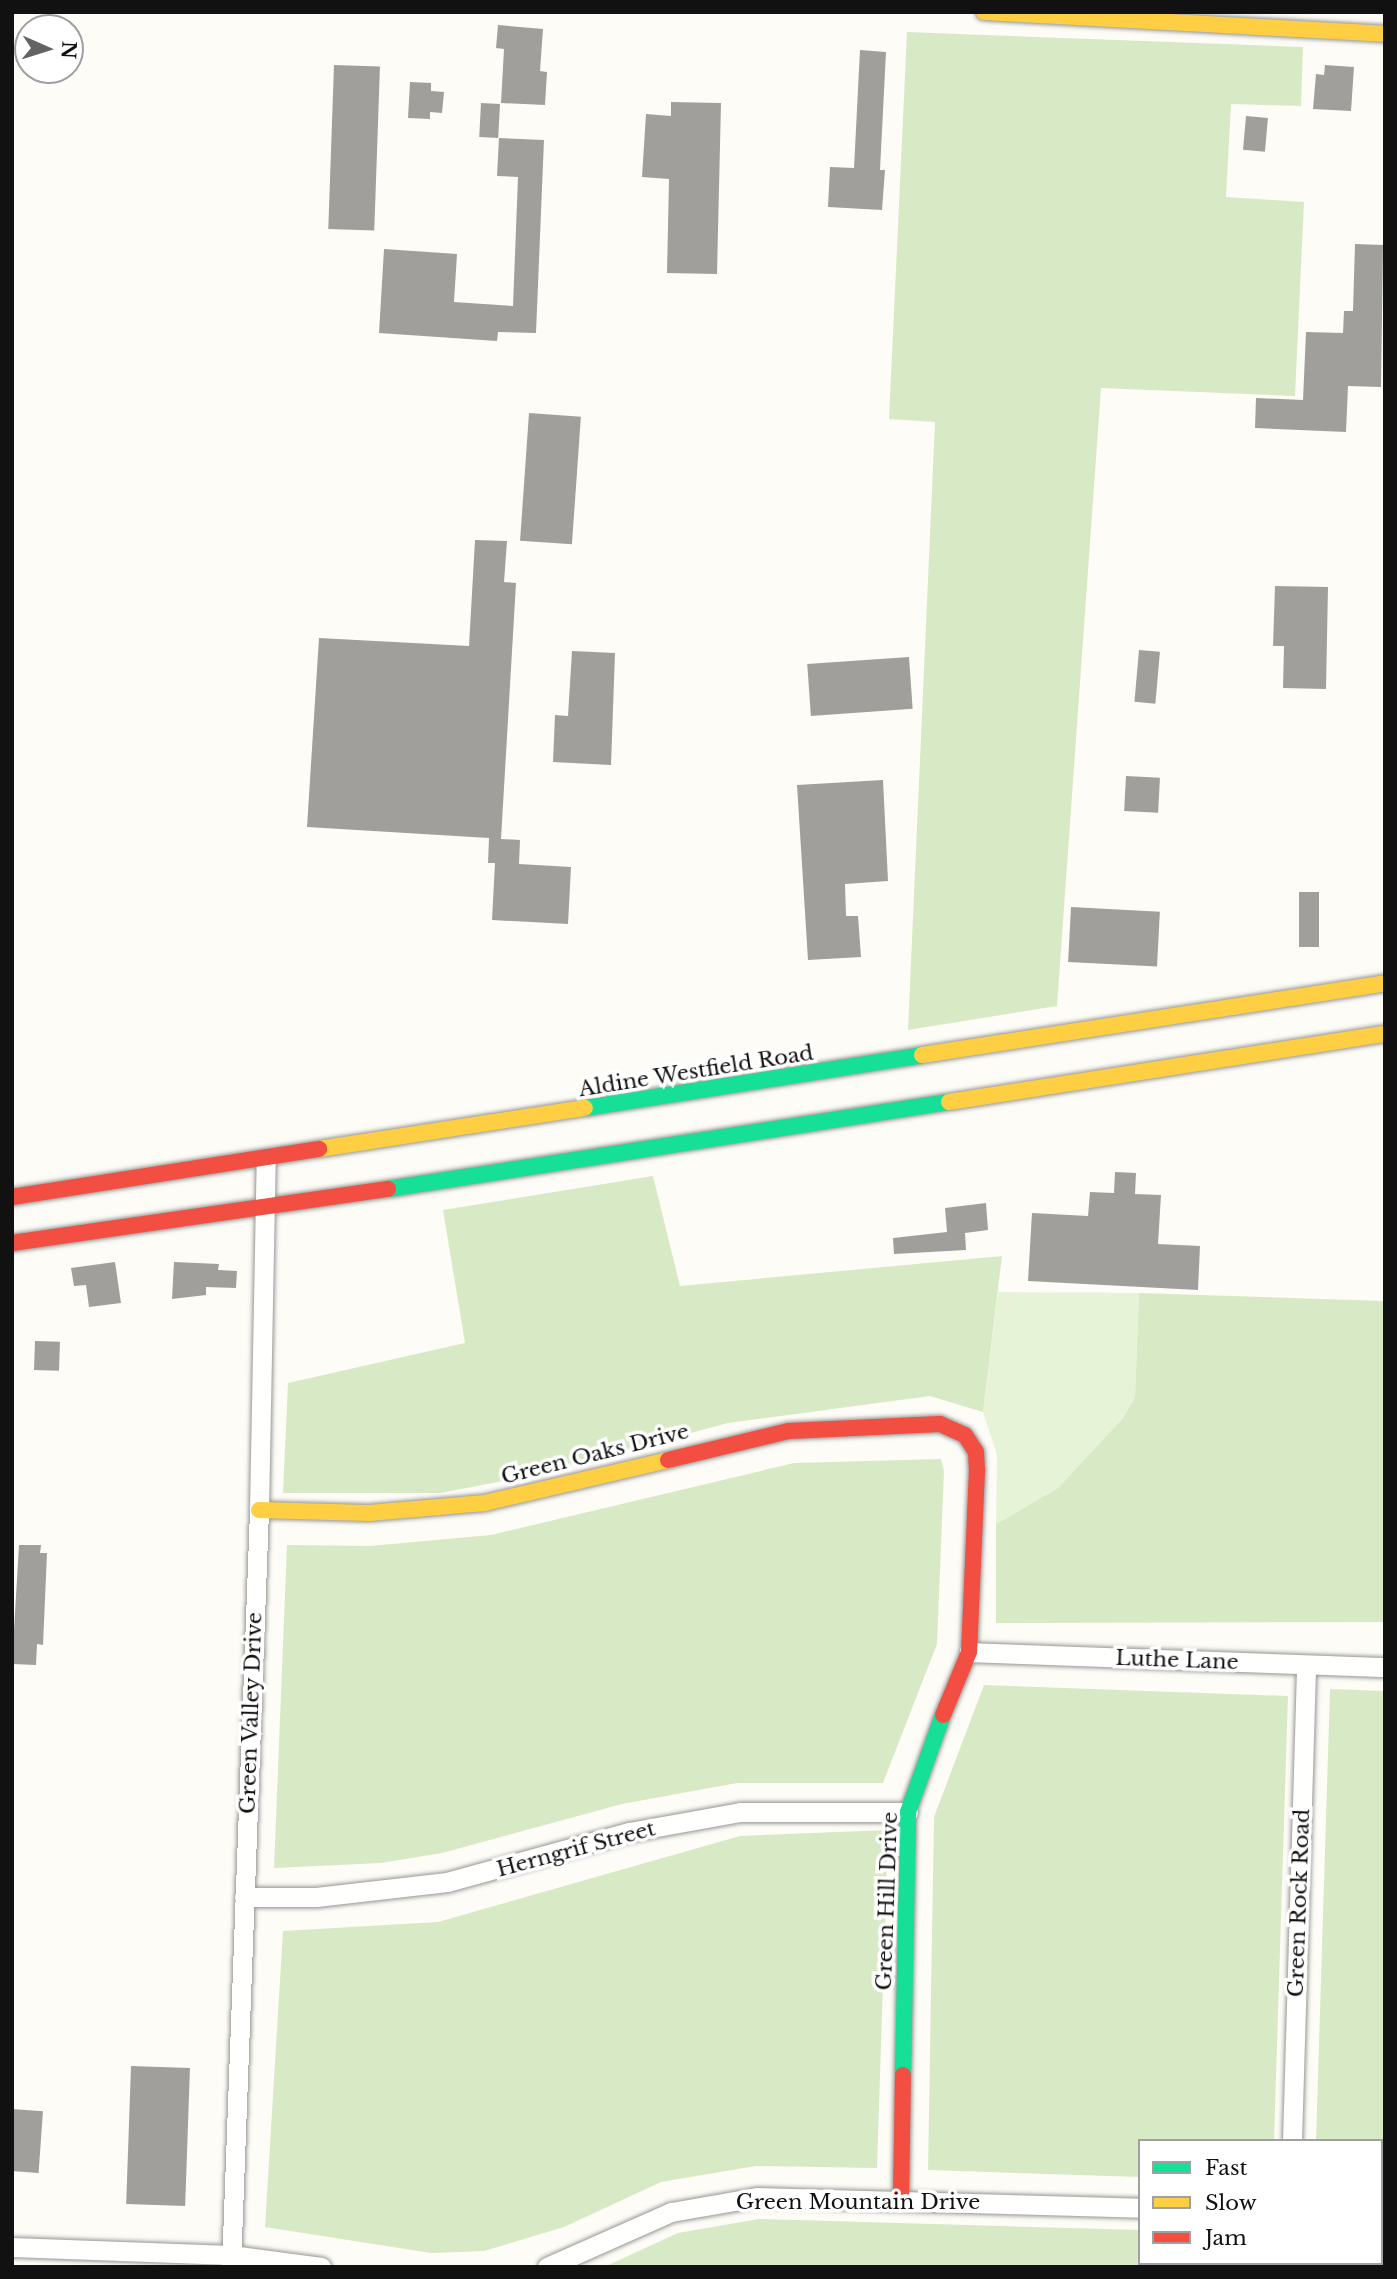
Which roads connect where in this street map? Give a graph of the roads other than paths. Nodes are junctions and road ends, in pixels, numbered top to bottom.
1 (984, 12) edge
2 (1385, 34) edge
3 (1385, 984) edge
4 (1385, 1034) edge
5 (266, 1159) junction
6 (12, 1197) edge
7 (268, 1208) junction
8 (12, 1243) edge
9 (940, 1424) joint
10 (259, 1510) junction
11 (970, 1652) junction
12 (1306, 1665) junction
13 (1385, 1667) edge
14 (908, 1812) junction
15 (244, 1896) junction
16 (1292, 2139) edge
17 (901, 2200) junction
18 (1138, 2208) edge
19 (12, 2247) edge
20 (231, 2261) edge
21 (321, 2267) edge
22 (547, 2267) edge

1 - 2 main road
3 - 5 main road, Aldine Westfield Road
4 - 7 main road
5 - 6 main road, Aldine Westfield Road
5 - 7 street, Green Valley Drive
7 - 8 main road
7 - 10 street, Green Valley Drive
9 - 10 main road, Green Oaks Drive
9 - 11 main road, Green Hill Drive
10 - 15 street, Green Valley Drive
11 - 12 street, Luthe Lane
11 - 14 main road, Green Hill Drive
12 - 13 street, Luthe Lane
12 - 16 street, Green Rock Road
14 - 15 street, Herngrif Street
14 - 17 main road, Green Hill Drive
15 - 20 street, Green Valley Drive
17 - 18 street, Green Mountain Drive
17 - 22 street, Green Mountain Drive
19 - 20 street
20 - 21 street

